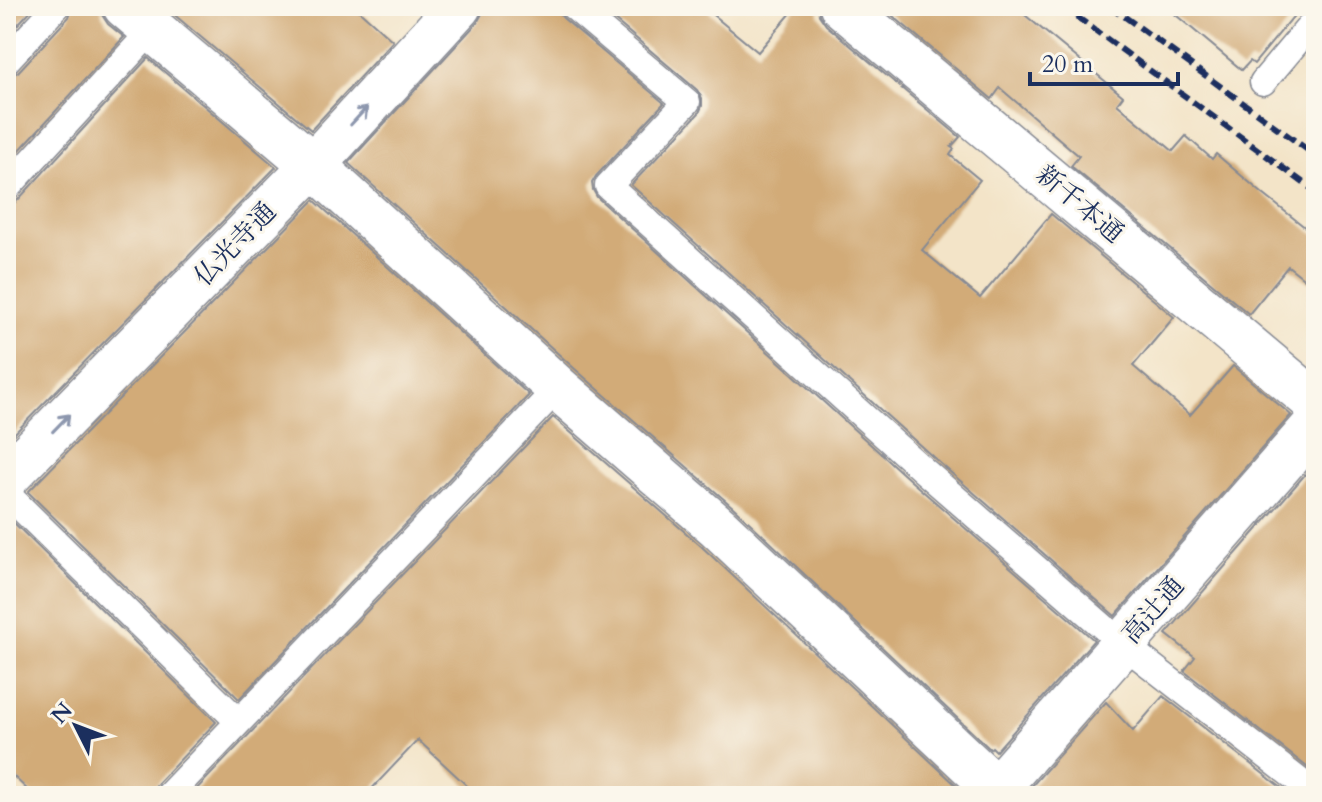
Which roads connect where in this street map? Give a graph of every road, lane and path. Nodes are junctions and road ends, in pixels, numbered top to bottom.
1 (57, 6) edge
2 (459, 6) edge
3 (573, 6) edge
4 (842, 6) edge
5 (139, 18) edge
6 (1316, 19) edge
7 (6, 61) edge
8 (1263, 82) dead end
9 (313, 165) junction
10 (6, 189) edge
11 (558, 388) junction
12 (1316, 403) edge
13 (1316, 424) edge
14 (6, 478) edge
15 (6, 493) edge
16 (1123, 644) junction
17 (238, 721) junction
18 (997, 794) edge
19 (1316, 794) edge
20 (168, 796) edge

1 - 7 lane
9 -> 2 street, 仏光寺通
3 - 16 lane
4 - 12 street, 新千本通
5 - 9 street
5 - 10 lane
6 - 8 lane
9 - 11 street
14 -> 9 street, 仏光寺通
11 - 17 lane
11 - 18 street
13 - 16 street, 高辻通
15 - 17 lane
16 - 18 street, 高辻通
16 - 19 lane
17 - 20 lane

